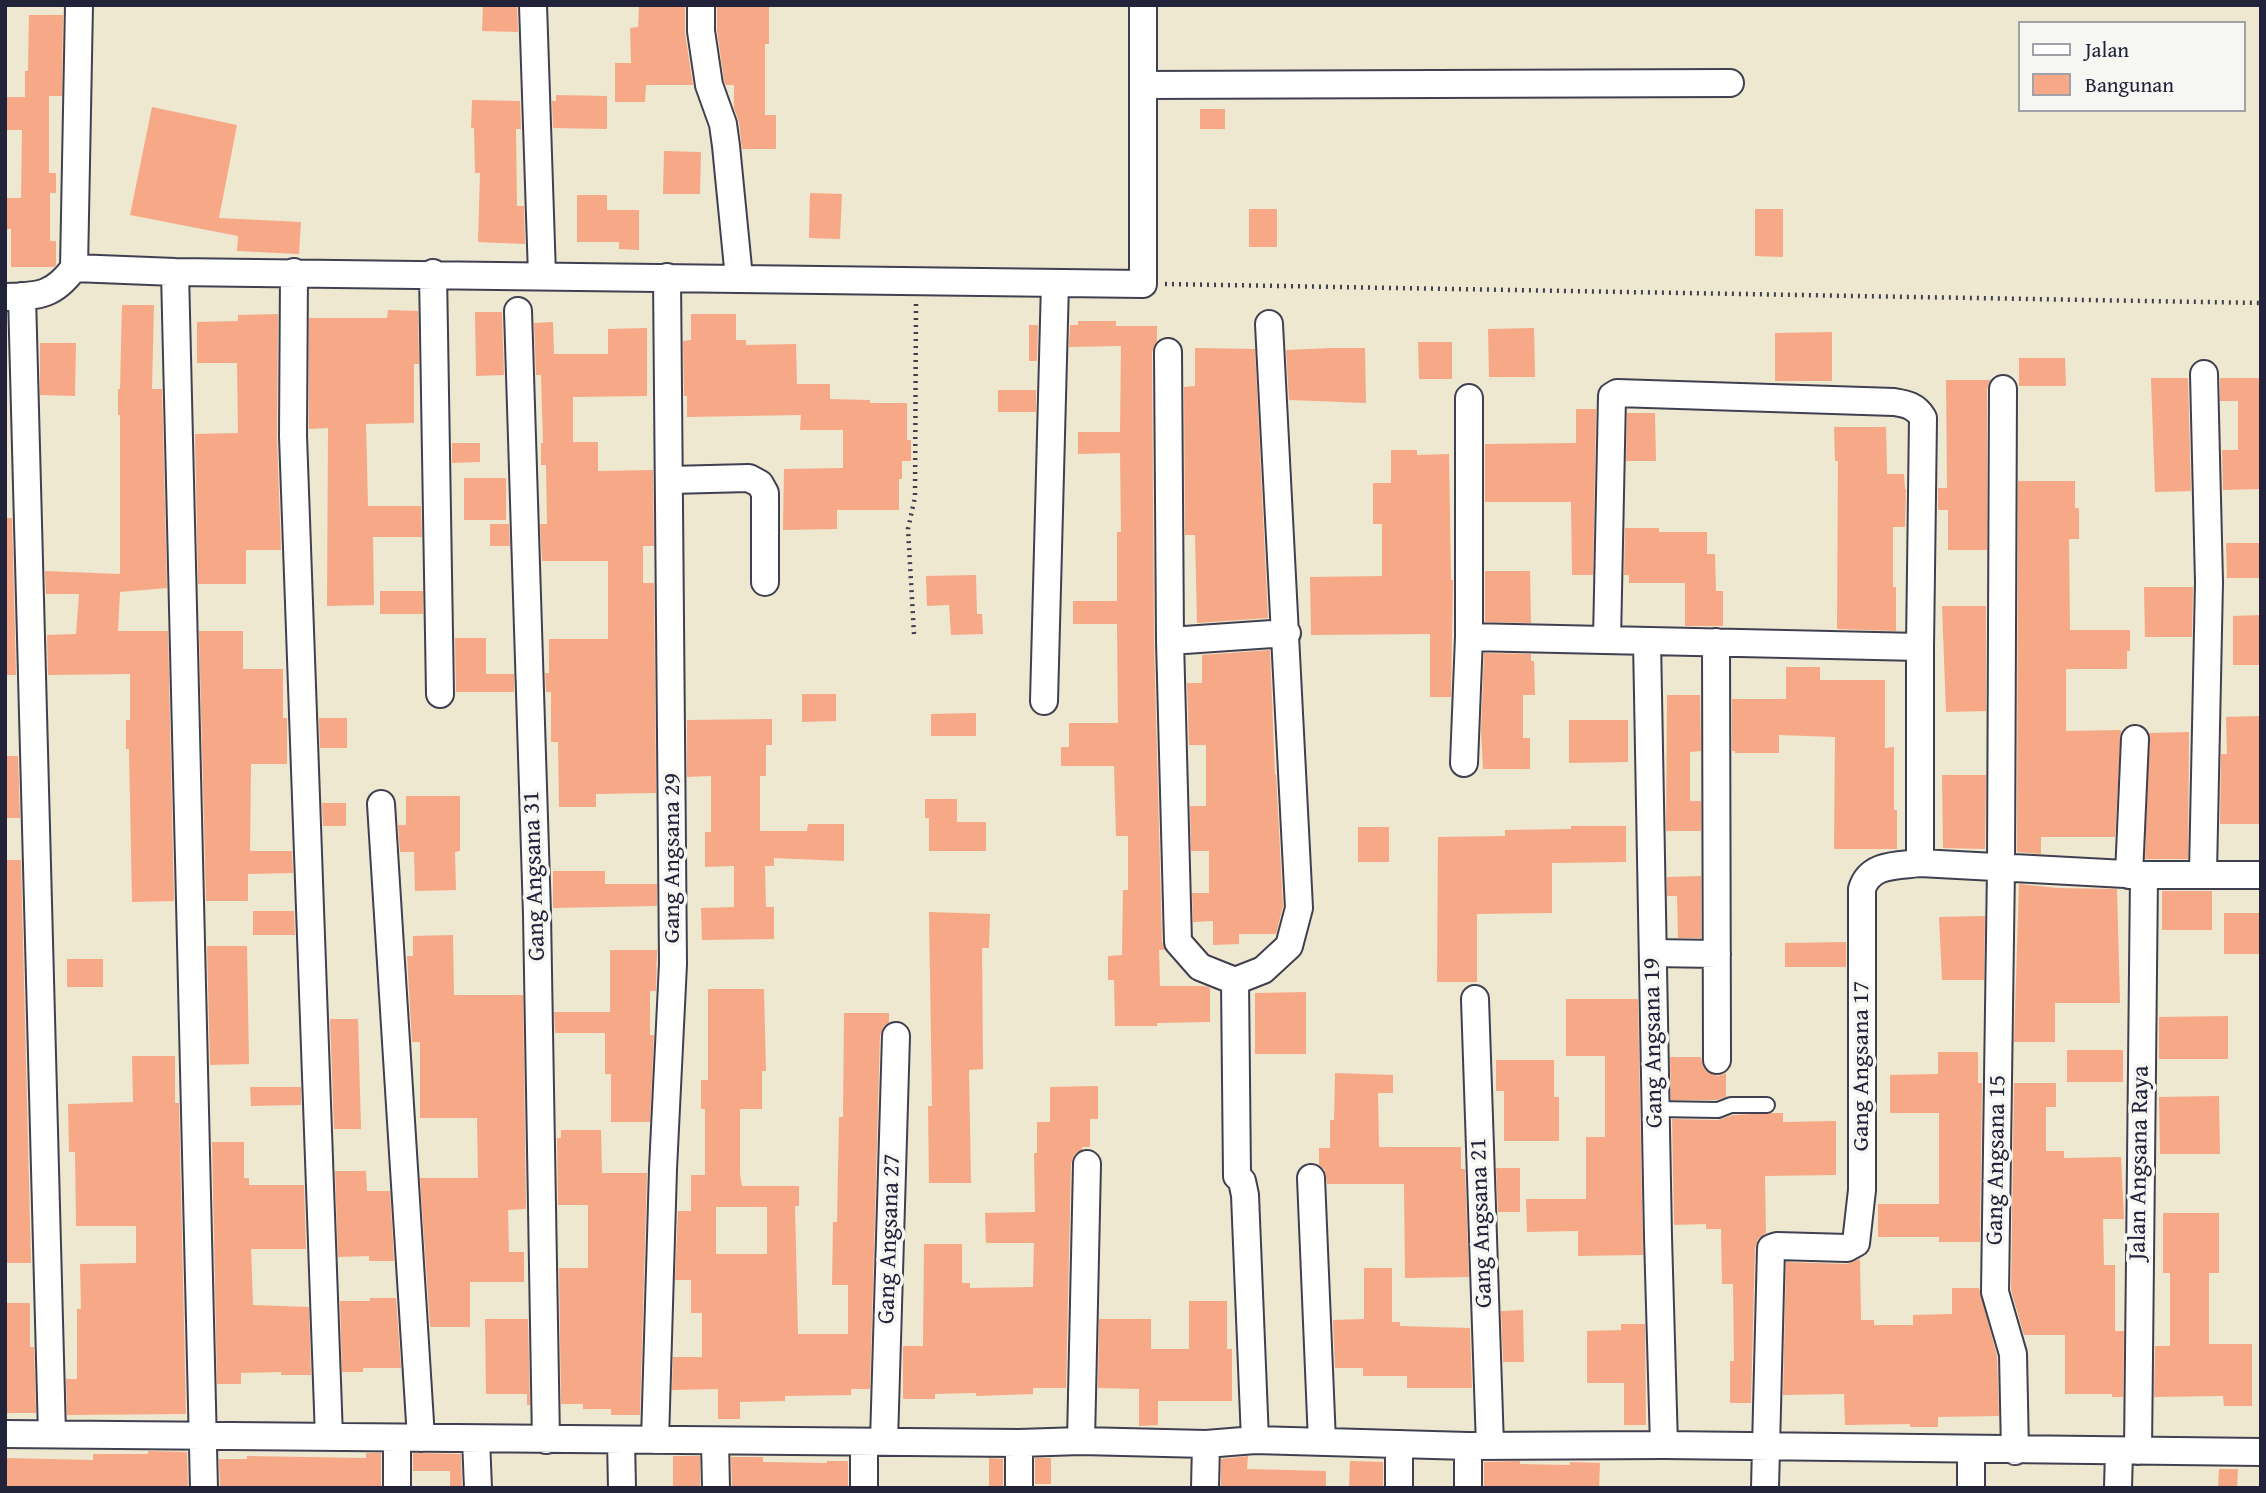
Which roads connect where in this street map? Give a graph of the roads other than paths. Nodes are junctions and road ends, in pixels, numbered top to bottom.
1 (79, 5) edge
2 (533, 5) edge
3 (701, 5) edge
4 (1143, 5) edge
5 (1730, 83) dead end
6 (1143, 85) junction
7 (74, 268) junction
8 (174, 272) junction
9 (294, 272) junction
10 (433, 273) junction
11 (542, 275) junction
12 (667, 277) junction
13 (739, 278) junction
14 (1055, 283) junction
15 (14, 297) edge
16 (519, 312) dead end
17 (1269, 324) dead end
18 (1168, 352) dead end
19 (2204, 374) dead end
20 (2003, 389) dead end
21 (1469, 398) dead end
22 (670, 480) junction
23 (765, 582) dead end
24 (1287, 633) junction
25 (1469, 637) junction
26 (1607, 640) junction
27 (1170, 641) junction
28 (1647, 641) junction
29 (1716, 642) junction
30 (1920, 647) junction
31 (440, 694) dead end
32 (1044, 701) dead end
33 (2135, 740) dead end
34 (1464, 763) dead end
35 (381, 804) dead end
36 (1920, 863) junction
37 (2001, 867) junction
38 (2203, 873) junction
39 (2136, 875) junction
40 (2261, 875) edge
41 (1653, 953) junction
42 (1717, 954) junction
43 (1235, 981) junction
44 (1475, 999) dead end
45 (896, 1036) dead end
46 (1717, 1059) dead end
47 (1767, 1105) dead end
48 (1656, 1109) junction
49 (1087, 1164) dead end
50 (1311, 1178) dead end
51 (5, 1434) edge
52 (52, 1434) junction
53 (201, 1436) junction
54 (329, 1437) junction
55 (409, 1438) junction
56 (476, 1439) junction
57 (546, 1440) junction
58 (621, 1440) junction
59 (655, 1440) junction
60 (715, 1441) junction
61 (874, 1441) junction
62 (1081, 1441) junction
63 (1246, 1441) junction
64 (1322, 1442) junction
65 (1019, 1443) junction
66 (1206, 1444) junction
67 (1399, 1444) junction
68 (1664, 1445) junction
69 (1479, 1446) junction
70 (1766, 1448) junction
71 (1971, 1449) junction
72 (2014, 1451) junction
73 (2128, 1451) junction
74 (2261, 1451) edge
75 (204, 1488) edge
76 (397, 1488) edge
77 (478, 1488) edge
78 (621, 1488) edge
79 (716, 1488) edge
80 (864, 1488) edge
81 (1019, 1488) edge
82 (1205, 1488) edge
83 (1399, 1488) edge
84 (1468, 1488) edge
85 (1765, 1488) edge
86 (1971, 1488) edge
87 (2118, 1488) edge

1 - 7 street
2 - 11 street
3 - 13 street
4 - 6 street
5 - 6 street
6 - 14 street
7 - 8 street
7 - 15 street
8 - 9 street
8 - 53 street
9 - 10 street
9 - 54 street
10 - 11 street
10 - 31 street
11 - 12 street
12 - 13 street
12 - 22 street, Gang Angsana 29
13 - 14 street
14 - 32 street
15 - 52 street
16 - 57 street, Gang Angsana 31
17 - 24 street
18 - 27 street
19 - 38 street
20 - 37 street, Gang Angsana 15
21 - 25 street
22 - 23 street
22 - 59 street, Gang Angsana 29
24 - 27 street
24 - 43 street
25 - 26 street
25 - 34 street
26 - 28 street
26 - 30 street
27 - 43 street
28 - 29 street
28 - 41 street, Gang Angsana 19
29 - 30 street
29 - 42 street
30 - 36 street
33 - 39 street, Jalan Angsana Raya
35 - 55 street
36 - 37 street
36 - 70 street, Gang Angsana 17
37 - 39 street
37 - 72 street, Gang Angsana 15
38 - 39 street
38 - 40 street
39 - 73 street, Jalan Angsana Raya
41 - 42 street
41 - 48 street, Gang Angsana 19
42 - 46 street
43 - 63 street
44 - 69 street, Gang Angsana 21
45 - 61 street, Gang Angsana 27
47 - 48 lane
48 - 68 street, Gang Angsana 19
49 - 62 street
50 - 64 street
51 - 52 street
52 - 53 street
53 - 54 street
53 - 75 street
54 - 55 street
55 - 56 street
55 - 76 street
56 - 57 street
56 - 77 street
57 - 58 street
58 - 59 street
58 - 78 street
59 - 60 street
60 - 61 street
60 - 79 street
61 - 65 street
61 - 80 street, Gang Angsana 27
62 - 65 street
62 - 66 street
63 - 64 street
63 - 66 street
64 - 67 street
65 - 81 street
66 - 82 street
67 - 69 street
67 - 83 street
68 - 69 street
68 - 70 street
69 - 84 street, Gang Angsana 21
70 - 71 street
70 - 85 street
71 - 72 street
71 - 86 street
72 - 73 street
73 - 74 street
73 - 87 street, Jalan Angsana Raya

